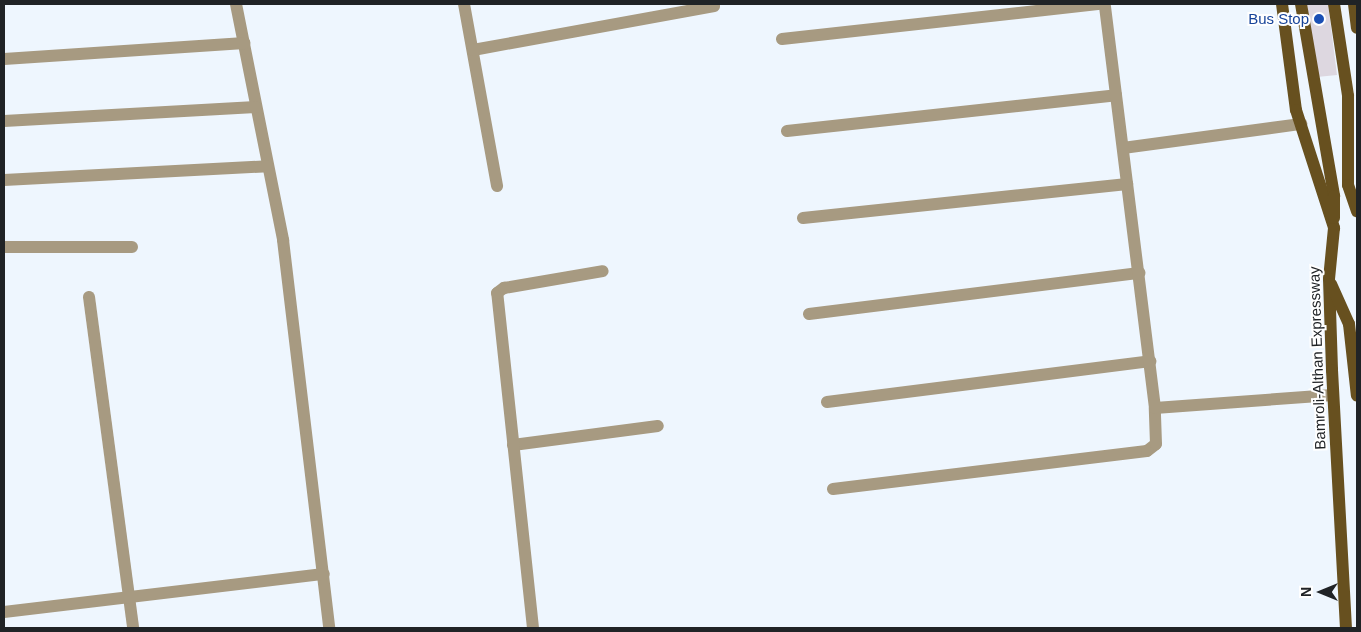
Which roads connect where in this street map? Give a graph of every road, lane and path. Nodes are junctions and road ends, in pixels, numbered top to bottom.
1 (236, 4) edge
2 (464, 4) edge
3 (1100, 4) edge
4 (1106, 4) edge
5 (1282, 4) edge
6 (1302, 4) edge
7 (1334, 4) edge
8 (1354, 4) edge
9 (714, 6) dead end
10 (1357, 23) edge
11 (782, 39) dead end
12 (244, 43) junction
13 (473, 50) junction
14 (4, 59) edge
15 (1116, 95) junction
16 (256, 107) junction
17 (4, 121) edge
18 (1301, 124) junction
19 (787, 131) dead end
20 (1123, 148) junction
21 (268, 166) junction
22 (4, 180) edge
23 (1128, 184) junction
24 (498, 186) dead end
25 (1357, 210) edge
26 (803, 218) dead end
27 (1334, 228) junction
28 (132, 246) dead end
29 (4, 247) edge
30 (603, 271) dead end
31 (1138, 273) junction
32 (1329, 279) junction
33 (89, 297) dead end
34 (809, 314) dead end
35 (1150, 361) junction
36 (1333, 395) junction
37 (1357, 396) edge
38 (827, 402) dead end
39 (1155, 408) junction
40 (658, 426) dead end
41 (513, 445) junction
42 (833, 489) dead end
43 (324, 574) junction
44 (128, 598) junction
45 (4, 612) edge
46 (133, 628) edge
47 (330, 628) edge
48 (533, 628) edge
49 (1346, 628) edge

1 - 12 street
2 - 13 street
3 - 11 street
4 - 15 street
5 - 18 main road, Bamroli-Althan Expressway
6 - 27 main road
7 - 25 main road
8 - 10 main road
9 - 13 street
12 - 14 street
12 - 16 street
13 - 24 street
15 - 19 street
15 - 20 street
16 - 17 street
16 - 21 street
18 - 20 street
18 - 27 main road, Bamroli-Althan Expressway
20 - 23 street
21 - 22 street
21 - 43 street
23 - 26 street
23 - 31 street
27 - 32 main road, Bamroli-Althan Expressway
28 - 29 street
30 - 41 street
31 - 34 street
31 - 35 street
32 - 36 main road, Bamroli-Althan Expressway
32 - 37 main road
33 - 44 street
35 - 38 street
35 - 39 street
36 - 39 street
36 - 49 main road, Bamroli-Althan Expressway
39 - 42 street
40 - 41 street
41 - 48 street
43 - 44 street
43 - 47 street
44 - 45 street
44 - 46 street

